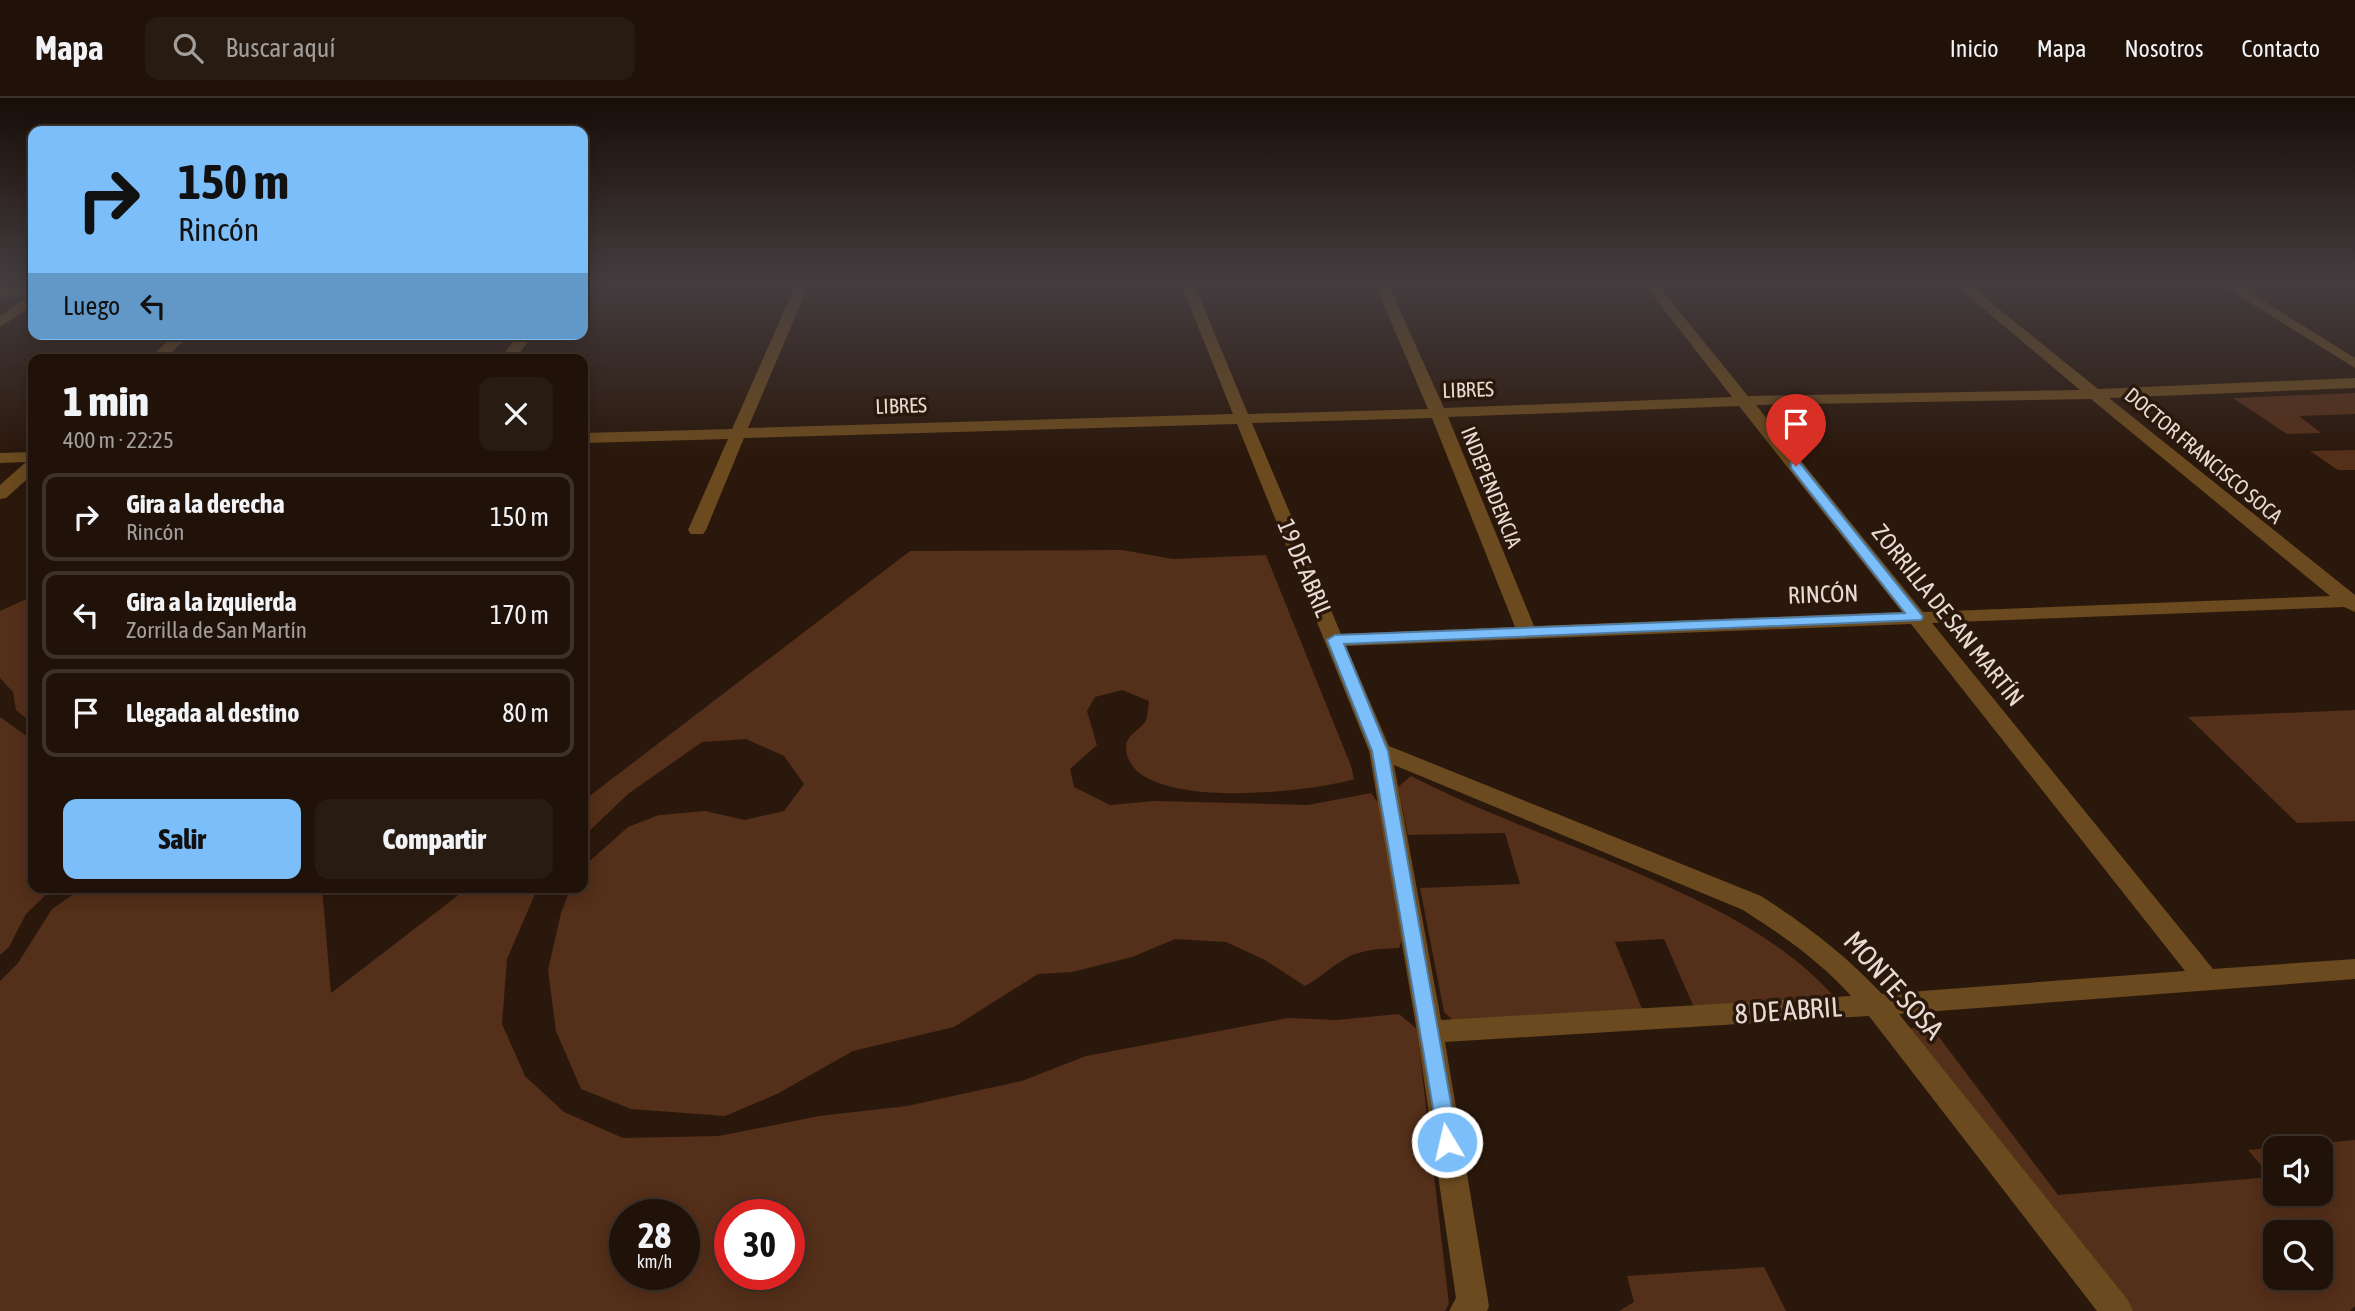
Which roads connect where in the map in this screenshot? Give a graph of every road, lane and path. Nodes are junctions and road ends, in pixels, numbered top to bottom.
1 (177, 341) edge
2 (778, 341) edge
3 (1210, 341) edge
4 (1406, 341) edge
5 (1696, 341) edge
6 (2031, 341) edge
7 (2318, 341) edge
8 (162, 354) edge
9 (2355, 364) edge
10 (2355, 383) edge
11 (2098, 394) junction
12 (1745, 401) junction
13 (1438, 413) junction
14 (1241, 418) junction
15 (738, 433) junction
16 (588, 438) edge
17 (28, 457) edge
18 (0, 458) edge
19 (28, 469) edge
20 (0, 494) edge
21 (696, 530) dead end
22 (2353, 603) edge
23 (1915, 617) junction
24 (1526, 631) junction
25 (1335, 640) junction
26 (1380, 751) junction
27 (2355, 969) edge
28 (2206, 979) junction
29 (1876, 1005) junction
30 (1430, 1032) junction
31 (1465, 1311) edge
32 (2117, 1311) edge

1 - 8 street
2 - 15 street
3 - 14 street, 19 DE ABRIL
4 - 13 street, INDEPENDENCIA
5 - 12 street, ZORRILLA DE SAN MARTÍN
6 - 11 street, DOCTOR FRANCISCO SOCA
7 - 9 street
10 - 11 street, LIBRES
11 - 12 street, LIBRES
11 - 22 street, DOCTOR FRANCISCO SOCA
12 - 13 street, LIBRES
12 - 23 street, ZORRILLA DE SAN MARTÍN
13 - 14 street, LIBRES
13 - 24 street, INDEPENDENCIA
14 - 15 street, LIBRES
14 - 25 street, 19 DE ABRIL
15 - 16 street, LIBRES
15 - 21 street
17 - 18 street
19 - 20 street
22 - 23 street, RINCÓN
23 - 24 street, RINCÓN
23 - 28 street, ZORRILLA DE SAN MARTÍN
24 - 25 street, RINCÓN
25 - 26 street, 19 DE ABRIL
26 - 29 street, MONTE SOSA
26 - 30 street, 19 DE ABRIL
27 - 28 street, 8 DE ABRIL
28 - 29 street, 8 DE ABRIL
29 - 30 street, 8 DE ABRIL
29 - 32 street, MONTE SOSA
30 - 31 street, 19 DE ABRIL

